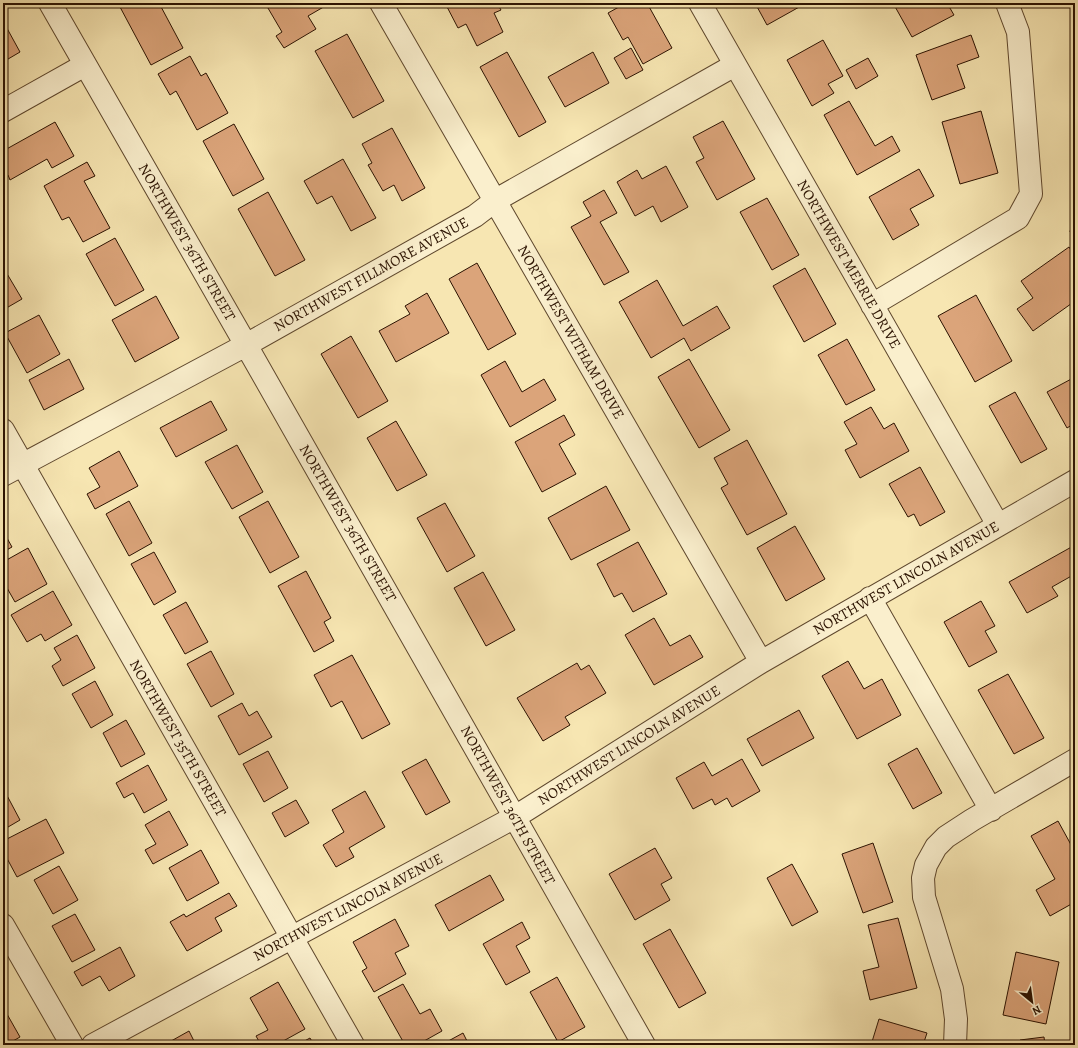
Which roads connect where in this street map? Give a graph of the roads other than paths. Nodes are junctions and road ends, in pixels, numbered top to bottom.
1 (50, 3) edge
2 (381, 3) edge
3 (700, 3) edge
4 (1007, 3) edge
5 (85, 65) junction
6 (735, 65) junction
7 (3, 111) edge
8 (496, 200) junction
9 (872, 304) junction
10 (246, 344) junction
11 (3, 430) edge
12 (23, 464) junction
13 (3, 475) edge
14 (1075, 481) edge
15 (998, 525) junction
16 (870, 598) junction
17 (761, 662) junction
18 (1074, 761) edge
19 (991, 810) junction
20 (515, 817) junction
21 (3, 925) edge
22 (292, 937) junction
23 (72, 1045) edge
24 (93, 1045) edge
25 (354, 1045) edge
26 (644, 1045) edge
27 (956, 1045) edge

1 - 5 street, NORTHWEST 36TH STREET
2 - 8 street, NORTHWEST WITHAM DRIVE
3 - 6 street, NORTHWEST MERRIE DRIVE
4 - 9 street
5 - 7 street
5 - 10 street, NORTHWEST 36TH STREET
6 - 8 street, NORTHWEST FILLMORE AVENUE
6 - 9 street, NORTHWEST MERRIE DRIVE
8 - 10 street, NORTHWEST FILLMORE AVENUE
8 - 17 street, NORTHWEST WITHAM DRIVE
9 - 15 street, NORTHWEST MERRIE DRIVE
10 - 12 street, NORTHWEST FILLMORE AVENUE
10 - 20 street, NORTHWEST 36TH STREET
11 - 12 street, NORTHWEST 35TH STREET
12 - 13 street, NORTHWEST FILLMORE AVENUE
12 - 22 street, NORTHWEST 35TH STREET
14 - 15 street, NORTHWEST LINCOLN AVENUE
15 - 16 street, NORTHWEST LINCOLN AVENUE
16 - 17 street, NORTHWEST LINCOLN AVENUE
16 - 19 street
17 - 20 street, NORTHWEST LINCOLN AVENUE
18 - 19 street
19 - 27 street
20 - 22 street, NORTHWEST LINCOLN AVENUE
20 - 26 street, NORTHWEST 36TH STREET
21 - 23 street
22 - 24 street, NORTHWEST LINCOLN AVENUE
22 - 25 street, NORTHWEST 35TH STREET

